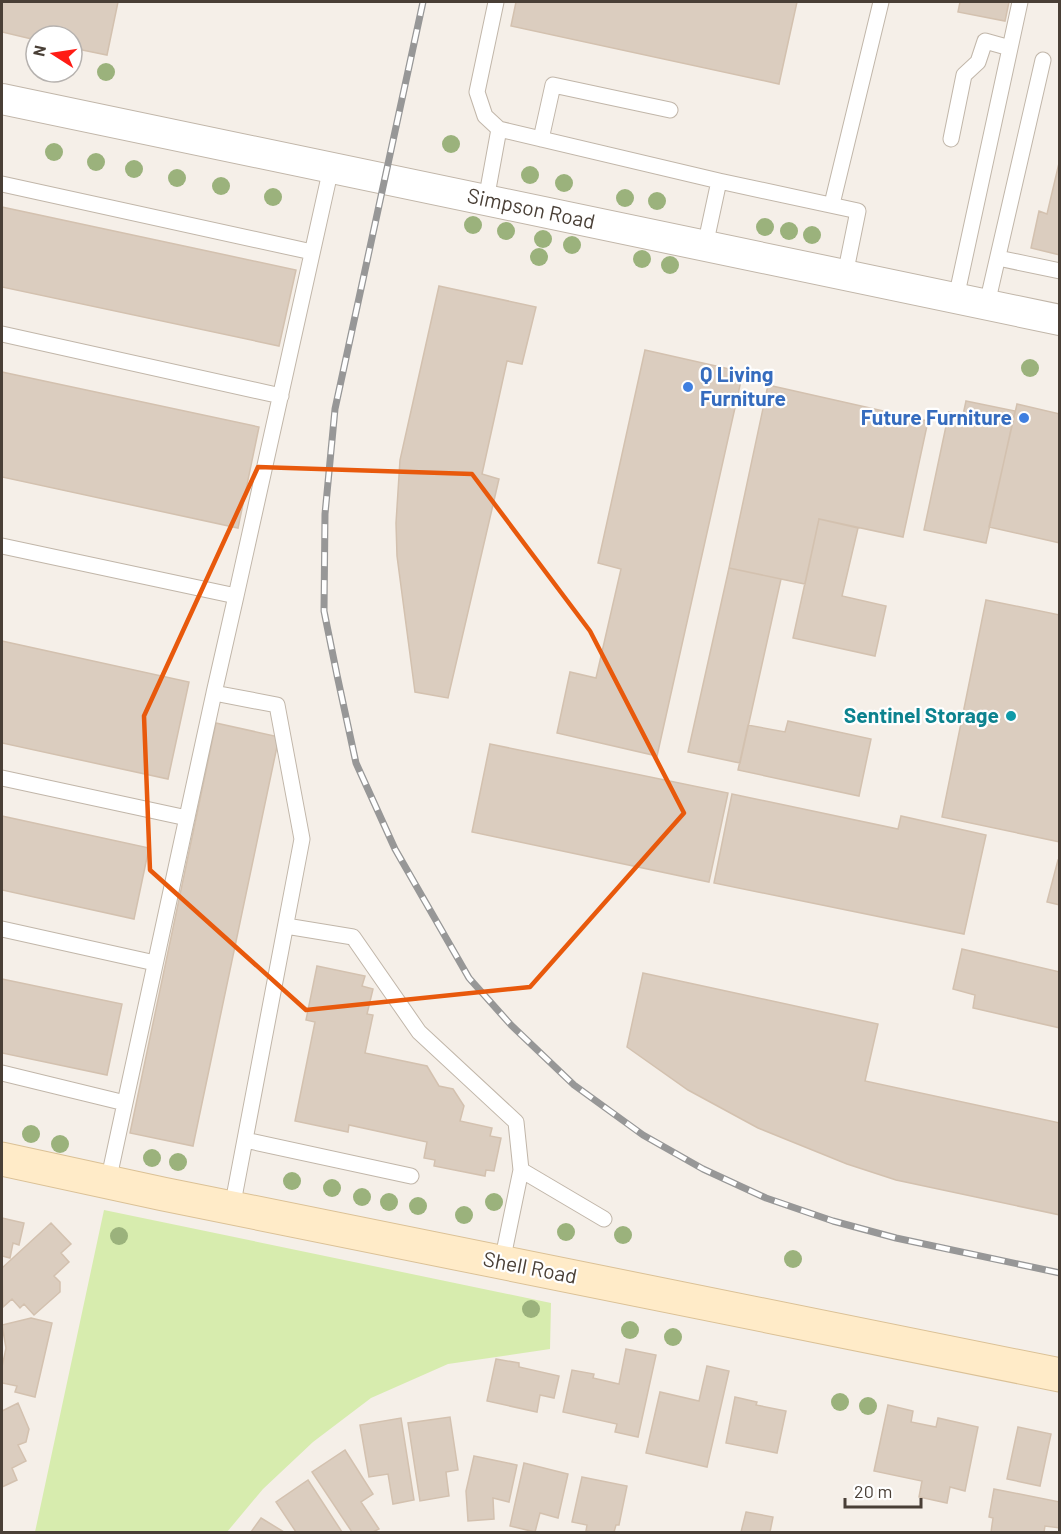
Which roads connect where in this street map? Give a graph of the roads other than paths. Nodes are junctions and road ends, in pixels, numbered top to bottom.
1 (496, 2) edge
2 (881, 2) edge
3 (1020, 2) edge
4 (1010, 48) junction
5 (1043, 60) dead end
6 (2, 99) edge
7 (670, 110) dead end
8 (499, 129) junction
9 (541, 139) junction
10 (951, 139) dead end
11 (331, 168) junction
12 (719, 181) junction
13 (2, 184) edge
14 (486, 200) junction
15 (832, 204) junction
16 (705, 246) junction
17 (312, 252) junction
18 (998, 258) junction
19 (1059, 272) edge
20 (845, 275) junction
21 (956, 298) junction
22 (987, 304) junction
23 (1059, 320) edge
24 (2, 334) edge
25 (281, 396) junction
26 (2, 546) edge
27 (236, 596) junction
28 (214, 693) junction
29 (2, 778) edge
30 (187, 818) junction
31 (286, 926) junction
32 (2, 929) edge
33 (155, 963) junction
34 (2, 1073) edge
35 (125, 1102) junction
36 (245, 1140) junction
37 (2, 1159) edge
38 (521, 1170) junction
39 (411, 1176) dead end
40 (108, 1182) junction
41 (232, 1208) junction
42 (604, 1219) dead end
43 (502, 1262) junction
44 (1059, 1375) edge

1 - 8 lane
2 - 15 lane
3 - 4 lane
4 - 10 lane
4 - 21 lane
5 - 18 lane
6 - 11 street, Simpson Road
7 - 9 lane
8 - 9 lane
8 - 14 lane
9 - 12 lane
11 - 14 street, Simpson Road
11 - 17 lane
12 - 15 lane
12 - 16 lane
13 - 17 lane
14 - 16 street, Simpson Road
15 - 20 lane
16 - 20 street, Simpson Road
17 - 25 lane
18 - 19 lane
18 - 22 lane
20 - 21 street, Simpson Road
21 - 22 street, Simpson Road
22 - 23 street, Simpson Road
24 - 25 lane
25 - 27 lane
26 - 27 lane
27 - 28 lane
28 - 30 lane
28 - 31 lane
29 - 30 lane
30 - 33 lane
31 - 36 lane
31 - 38 lane
32 - 33 lane
33 - 35 lane
34 - 35 lane
35 - 40 lane
36 - 39 lane
36 - 41 lane
37 - 40 street, Shell Road
38 - 42 lane
38 - 43 lane
40 - 41 street, Shell Road
41 - 43 street, Shell Road
43 - 44 street, Shell Road

